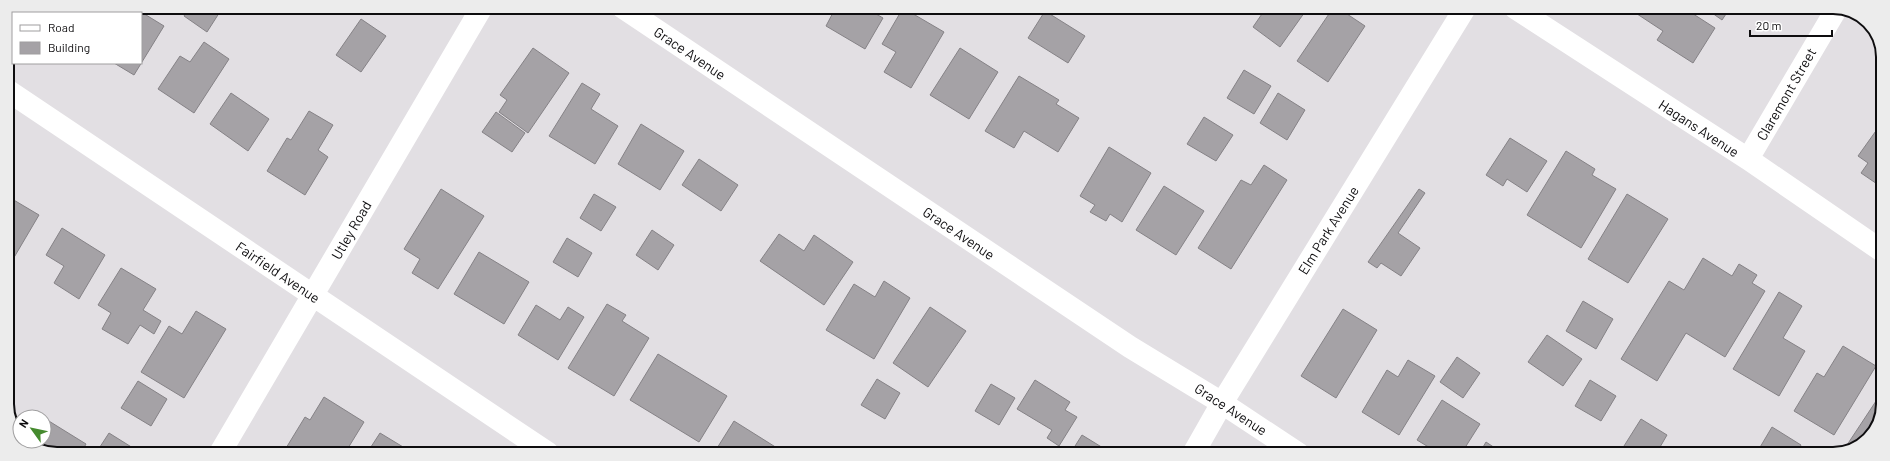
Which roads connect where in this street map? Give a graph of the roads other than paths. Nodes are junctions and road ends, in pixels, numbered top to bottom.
1 (478, 14) edge
2 (632, 14) edge
3 (1461, 14) edge
4 (1524, 14) edge
5 (1833, 14) edge
6 (14, 95) edge
7 (1748, 159) junction
8 (1876, 247) edge
9 (313, 295) junction
10 (1222, 403) junction
11 (224, 447) edge
12 (539, 447) edge
13 (1197, 447) edge
14 (1288, 447) edge

1 - 9 street, Utley Road
2 - 10 street, Grace Avenue
3 - 10 street, Elm Park Avenue
4 - 7 street, Hagans Avenue
5 - 7 street, Claremont Street
6 - 9 street, Fairfield Avenue
7 - 8 street, Hagans Avenue
9 - 11 street, Utley Road
9 - 12 street, Fairfield Avenue
10 - 13 street, Elm Park Avenue
10 - 14 street, Grace Avenue

